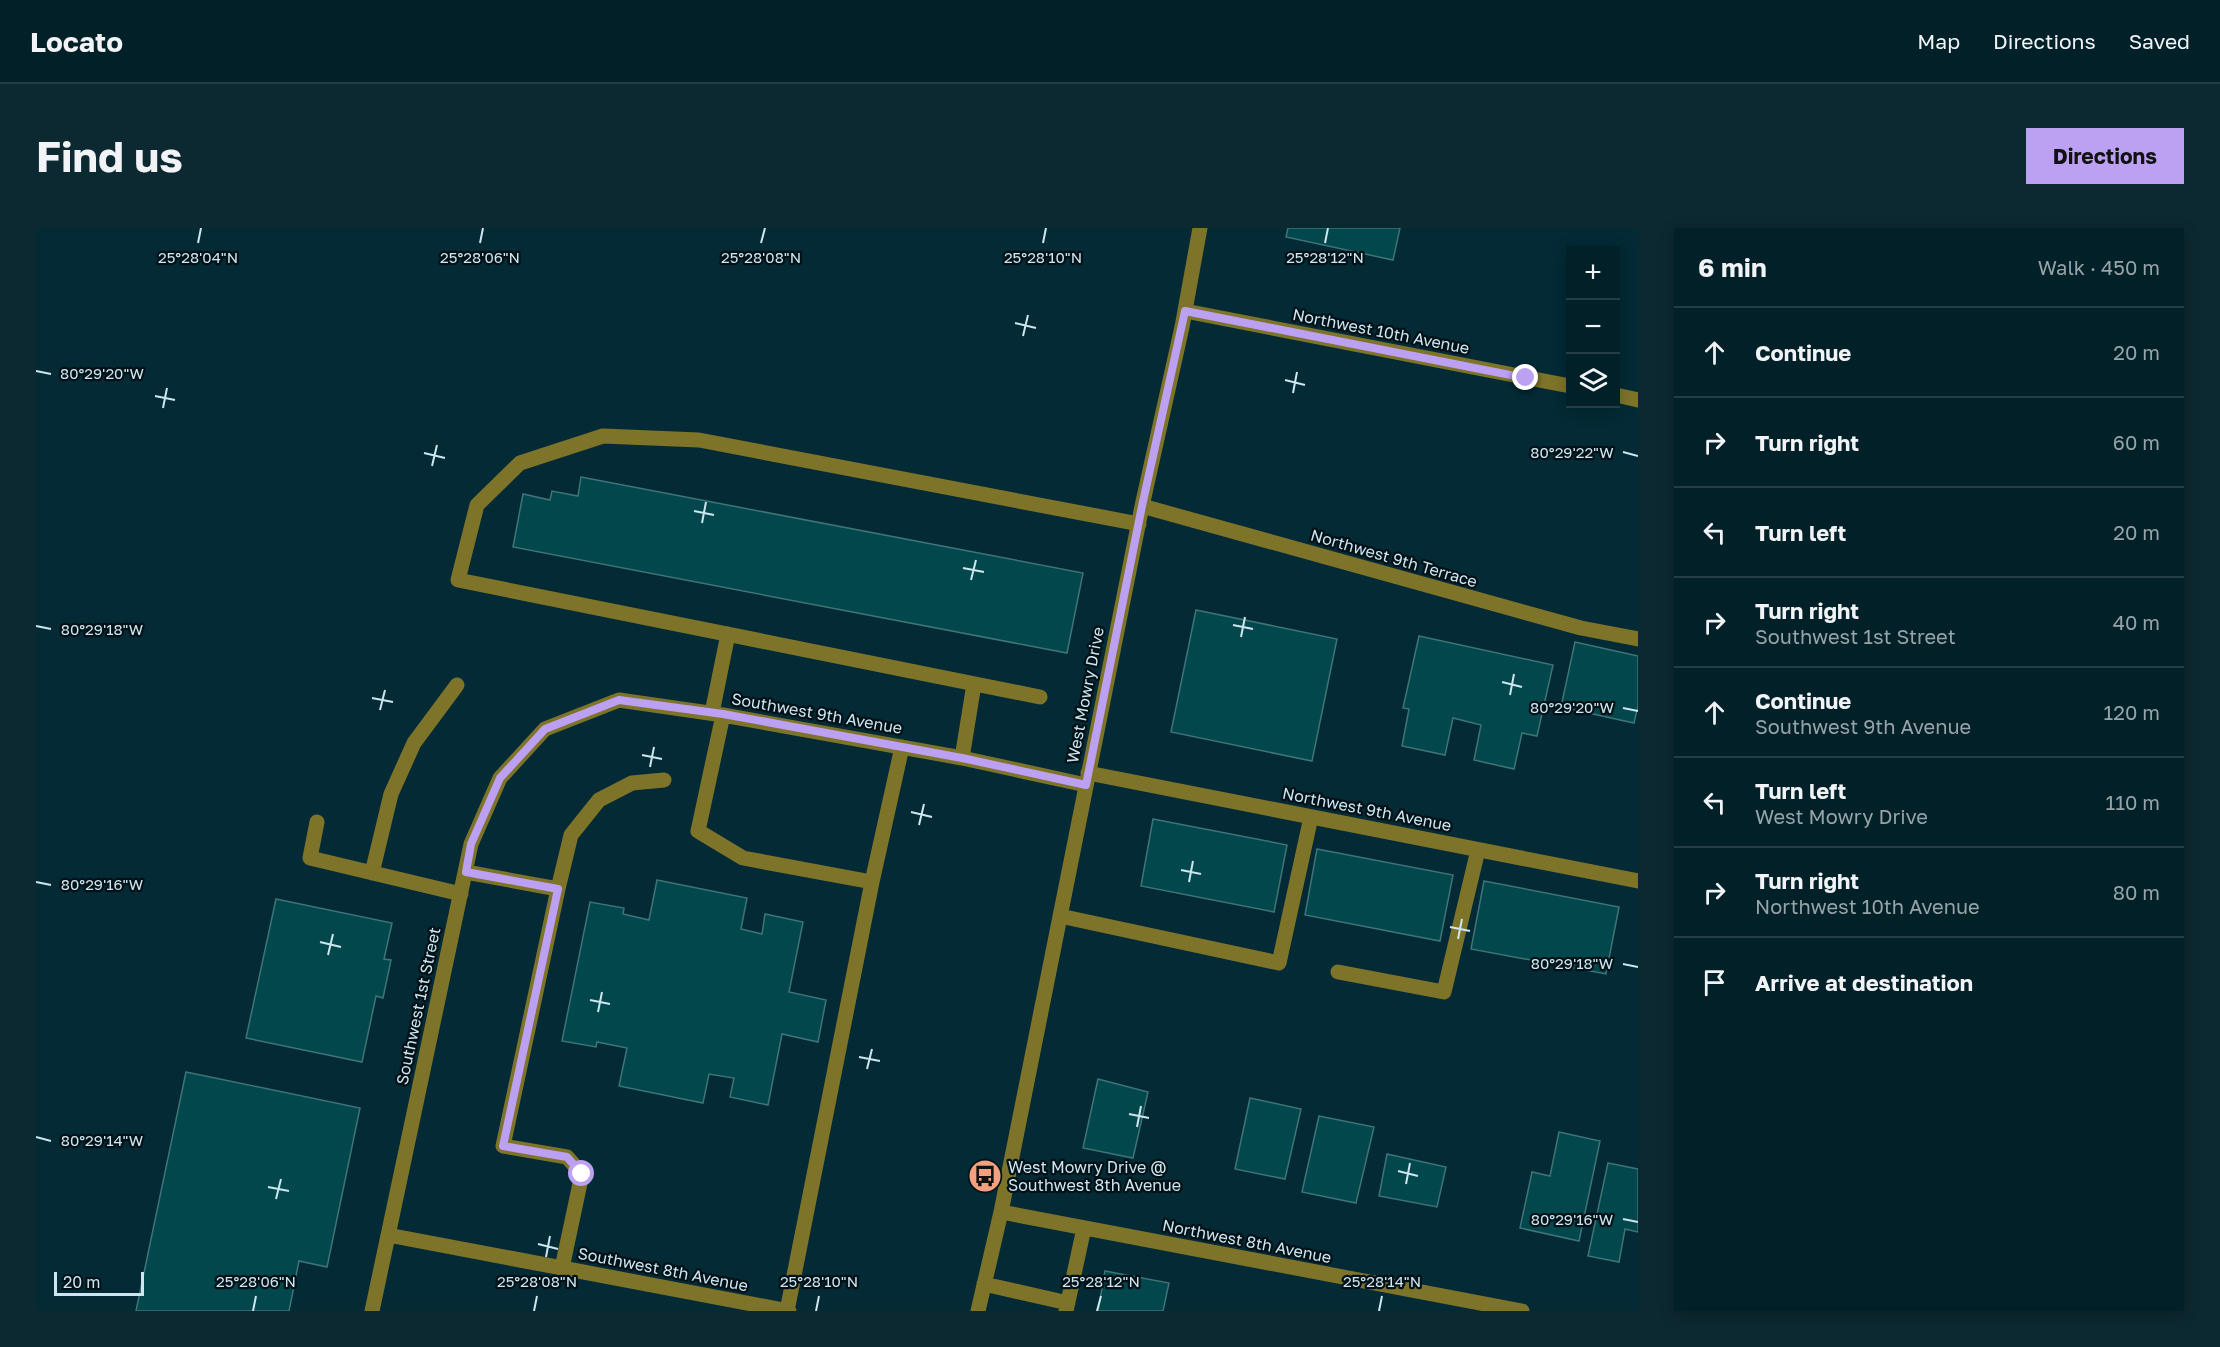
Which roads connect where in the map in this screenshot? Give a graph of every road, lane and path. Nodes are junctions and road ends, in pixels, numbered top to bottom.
1 (1200, 228) edge
2 (1185, 311) junction
3 (1566, 385) edge
4 (1620, 396) edge
5 (1638, 400) edge
6 (1142, 506) junction
7 (1139, 524) junction
8 (728, 634) junction
9 (1638, 639) edge
10 (974, 684) junction
11 (457, 685) dead end
12 (1040, 697) dead end
13 (717, 713) junction
14 (545, 729) joint
15 (902, 747) junction
16 (962, 758) junction
17 (1087, 779) junction
18 (664, 780) dead end
19 (1311, 817) junction
20 (317, 822) dead end
21 (1478, 850) junction
22 (466, 872) junction
23 (372, 873) junction
24 (1638, 881) edge
25 (872, 882) junction
26 (558, 889) junction
27 (461, 894) junction
28 (1060, 916) junction
29 (1338, 972) dead end
30 (1001, 1212) junction
31 (1084, 1228) junction
32 (388, 1235) junction
33 (562, 1268) junction
34 (984, 1284) junction
35 (1067, 1307) edge
36 (372, 1311) edge
37 (788, 1311) edge
38 (978, 1311) edge
39 (1522, 1311) edge

1 - 2 street, West Mowry Drive
2 - 3 street, Northwest 10th Avenue
2 - 6 street, West Mowry Drive
4 - 5 street
6 - 7 street, West Mowry Drive
6 - 9 street, Northwest 9th Terrace
7 - 8 street
7 - 17 street, West Mowry Drive
8 - 10 street
8 - 13 street
10 - 12 street
10 - 16 street
11 - 23 street
13 - 14 street, Southwest 9th Avenue
13 - 15 street, Southwest 9th Avenue
13 - 25 street
14 - 22 street, Southwest 1st Street
15 - 16 street, Southwest 9th Avenue
15 - 25 street
16 - 17 street, Southwest 9th Avenue
17 - 19 street, Northwest 9th Avenue
17 - 28 street, West Mowry Drive
18 - 26 street
19 - 21 street, Northwest 9th Avenue
19 - 28 street
20 - 23 street
21 - 24 street, Northwest 9th Avenue
21 - 29 street
22 - 26 street
22 - 27 street, Southwest 1st Street
23 - 27 street
25 - 37 street
26 - 33 street
27 - 32 street, Southwest 1st Street
28 - 30 street, West Mowry Drive
30 - 31 street, Northwest 8th Avenue
30 - 34 street, West Mowry Drive
31 - 35 street
31 - 39 street, Northwest 8th Avenue
32 - 33 street, Southwest 8th Avenue
32 - 36 street, Southwest 1st Street
33 - 37 street, Southwest 8th Avenue
34 - 35 street
34 - 38 street, West Mowry Drive

